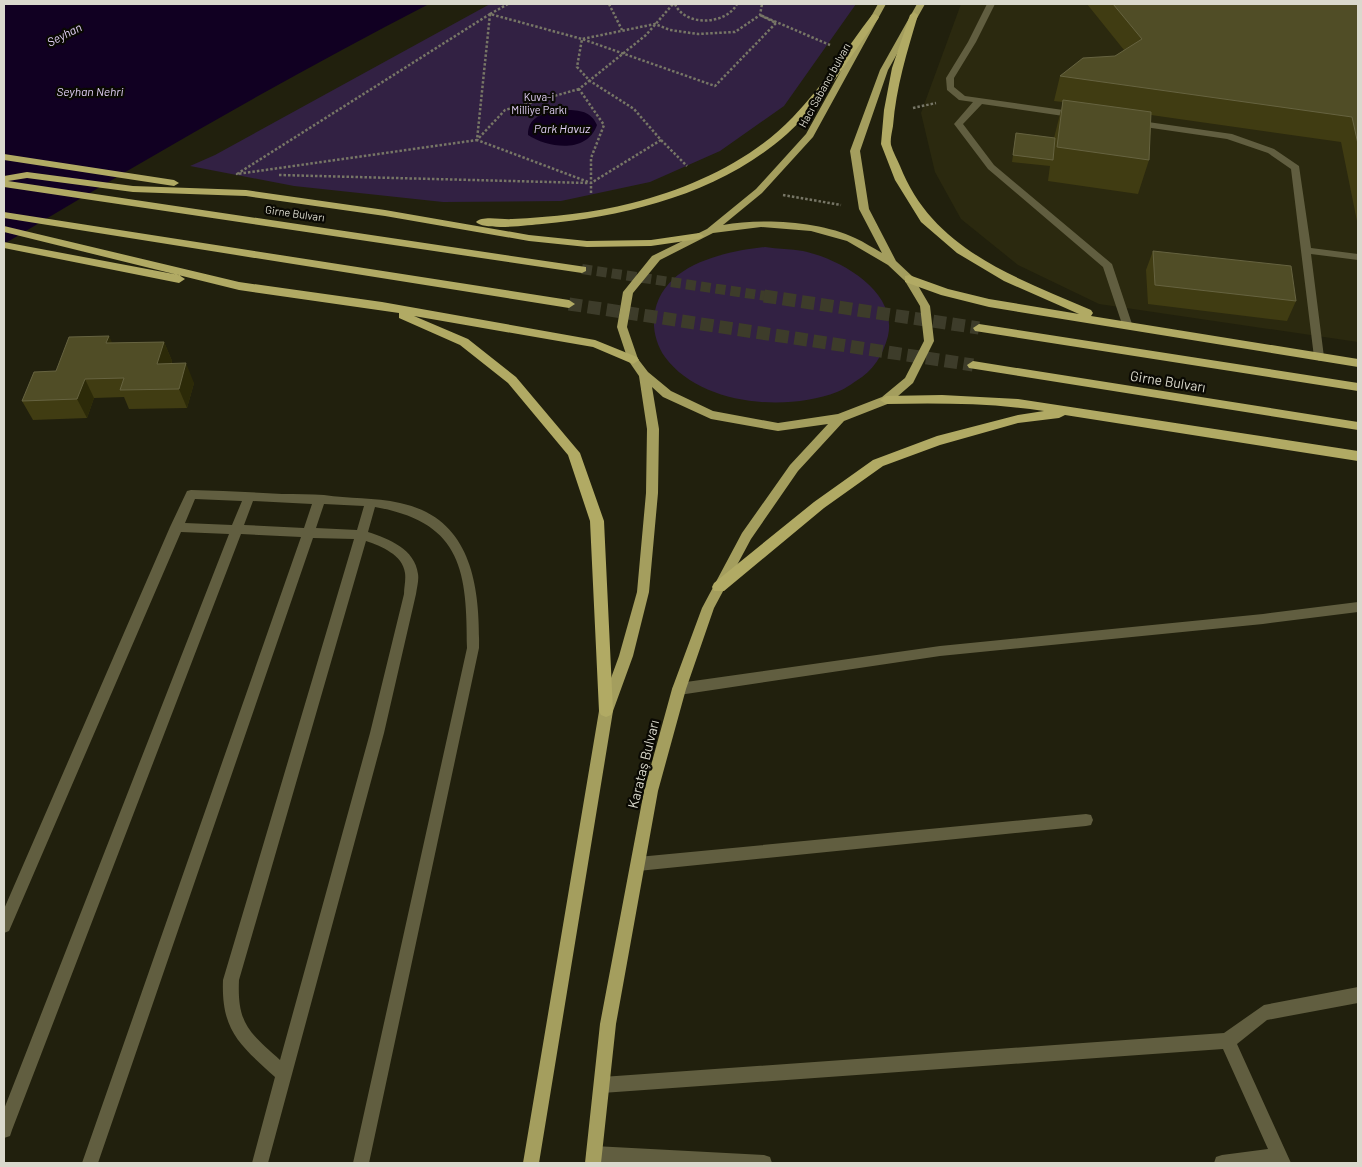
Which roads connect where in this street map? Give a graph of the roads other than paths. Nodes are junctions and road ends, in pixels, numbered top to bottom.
1 (882, 4) edge
2 (921, 4) edge
3 (991, 4) edge
4 (914, 15) junction
5 (875, 17) junction
6 (980, 101) junction
7 (1083, 116) edge
8 (1122, 121) edge
9 (8, 158) edge
10 (4, 179) edge
11 (4, 184) edge
12 (246, 193) junction
13 (385, 214) junction
14 (4, 215) edge
15 (4, 229) edge
16 (710, 231) junction
17 (699, 236) junction
18 (4, 244) edge
19 (1306, 250) junction
20 (1358, 257) edge
21 (892, 263) junction
22 (582, 269) tunnel mouth
23 (909, 279) junction
24 (239, 286) junction
25 (569, 304) tunnel mouth
26 (382, 306) junction
27 (1128, 327) junction
28 (979, 328) tunnel mouth
29 (1319, 357) junction
30 (633, 360) junction
31 (1358, 363) edge
32 (973, 365) tunnel mouth
33 (644, 375) junction
34 (1358, 387) edge
35 (886, 400) junction
36 (1077, 412) junction
37 (840, 418) junction
38 (1358, 426) edge
39 (1358, 456) edge
40 (249, 496) junction
41 (320, 499) junction
42 (371, 502) junction
43 (176, 527) junction
44 (236, 529) junction
45 (308, 533) junction
46 (362, 535) junction
47 (720, 587) junction
48 (1358, 607) edge
49 (679, 689) junction
50 (606, 711) junction
51 (1086, 820) dead end
52 (638, 864) junction
53 (4, 926) edge
54 (1358, 995) edge
55 (1227, 1041) junction
56 (284, 1074) junction
57 (602, 1085) junction
58 (4, 1130) edge
59 (594, 1158) edge
60 (1282, 1160) edge
61 (90, 1163) edge
62 (260, 1163) edge
63 (361, 1163) edge
64 (531, 1163) edge
65 (764, 1163) edge
66 (1222, 1163) edge

1 - 5 main road, Hacı Sabancı bulvarı
2 - 4 main road
3 - 6 street
4 - 21 main road
4 - 27 highway
5 - 13 highway
5 - 16 main road, Hacı Sabancı bulvarı
6 - 7 street
6 - 27 street
8 - 19 street
9 - 12 highway
10 - 12 highway
11 - 22 highway, Girne Bulvarı
12 - 13 highway
13 - 17 highway
14 - 25 highway
15 - 24 highway
16 - 17 main road
16 - 21 main road
17 - 30 main road
18 - 24 highway
19 - 20 street
19 - 29 street
21 - 23 main road
23 - 27 highway
23 - 35 main road
24 - 26 highway
26 - 30 highway
26 - 50 highway
27 - 29 highway
28 - 34 highway, Girne Bulvarı
29 - 31 highway
30 - 33 main road
32 - 38 highway, Girne Bulvarı
33 - 37 main road
33 - 50 main road
35 - 36 highway
35 - 37 main road
36 - 39 highway
36 - 47 highway
37 - 47 main road, Karataş Bulvarı
40 - 41 street
40 - 43 street
40 - 44 street
41 - 42 street
41 - 45 street
42 - 46 street
42 - 63 street
43 - 44 street
43 - 53 street
44 - 45 street
44 - 58 street
45 - 46 street
45 - 61 street
46 - 56 street
46 - 56 street
47 - 49 main road, Karataş Bulvarı
48 - 49 street
49 - 52 main road, Karataş Bulvarı
50 - 64 main road
51 - 52 street
52 - 57 main road, Karataş Bulvarı
54 - 55 street
55 - 57 street
55 - 60 street
56 - 62 street
57 - 59 main road, Karataş Bulvarı
59 - 65 street
60 - 66 street

